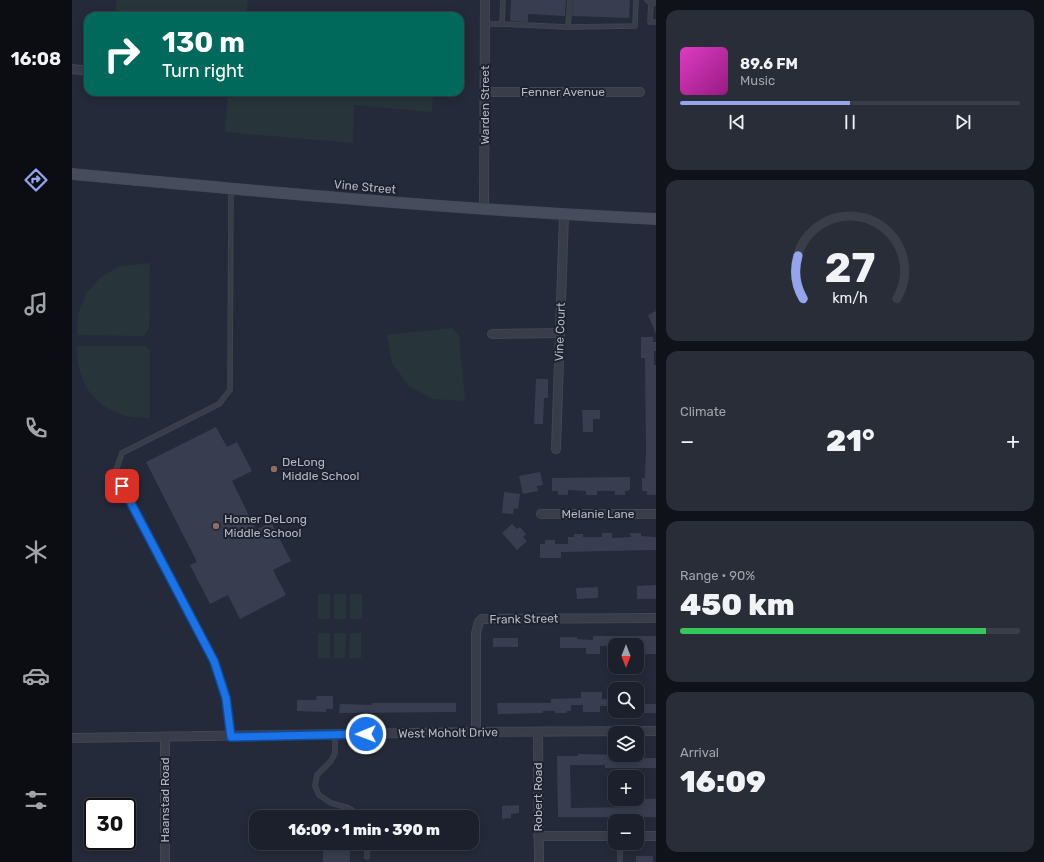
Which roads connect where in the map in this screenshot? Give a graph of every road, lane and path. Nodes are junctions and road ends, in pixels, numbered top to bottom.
1 (485, 0) edge
2 (503, 0) edge
3 (570, 0) edge
4 (636, 0) edge
5 (649, 2) edge
6 (656, 3) edge
7 (656, 22) edge
8 (485, 24) junction
9 (502, 24) junction
10 (568, 27) junction
11 (72, 69) edge
12 (84, 70) edge
13 (485, 92) junction
14 (640, 92) dead end
15 (72, 174) edge
16 (231, 189) junction
17 (484, 210) junction
18 (564, 215) junction
19 (656, 219) edge
20 (560, 333) junction
21 (492, 334) dead end
22 (556, 449) dead end
23 (541, 514) dead end
24 (656, 514) edge
25 (656, 618) edge
26 (656, 731) edge
27 (476, 732) junction
28 (538, 732) junction
29 (335, 735) junction
30 (165, 737) junction
31 (231, 737) junction
32 (72, 738) edge
33 (352, 810) edge
34 (538, 836) junction
35 (608, 836) edge
36 (644, 836) edge
37 (656, 836) edge
38 (367, 850) edge
39 (620, 850) edge
40 (367, 857) dead end
41 (165, 862) edge
42 (539, 862) edge
43 (620, 862) edge

1 - 8 street, Warden Street
2 - 9 lane
3 - 10 lane
4 - 10 lane
5 - 6 lane
5 - 7 lane
8 - 9 lane
8 - 13 street, Warden Street
9 - 10 lane
11 - 12 street
13 - 14 street, Fenner Avenue
13 - 17 street, Warden Street
15 - 16 street, Vine Street
16 - 17 street, Vine Street
16 - 31 lane
17 - 18 street, Vine Street
18 - 19 street, Vine Street
18 - 20 street, Vine Court
20 - 21 street
20 - 22 street, Vine Court
23 - 24 street, Melanie Lane
25 - 27 street, Frank Street
26 - 28 street, West Moholt Drive
27 - 28 street, West Moholt Drive
27 - 29 street, West Moholt Drive
28 - 34 street, Robert Road
29 - 31 street, West Moholt Drive
29 - 33 lane
30 - 31 street, West Moholt Drive
30 - 32 street, West Moholt Drive
30 - 41 street, Haanstad Road
34 - 35 street
34 - 42 street, Robert Road
36 - 37 street
38 - 40 lane
39 - 43 lane

